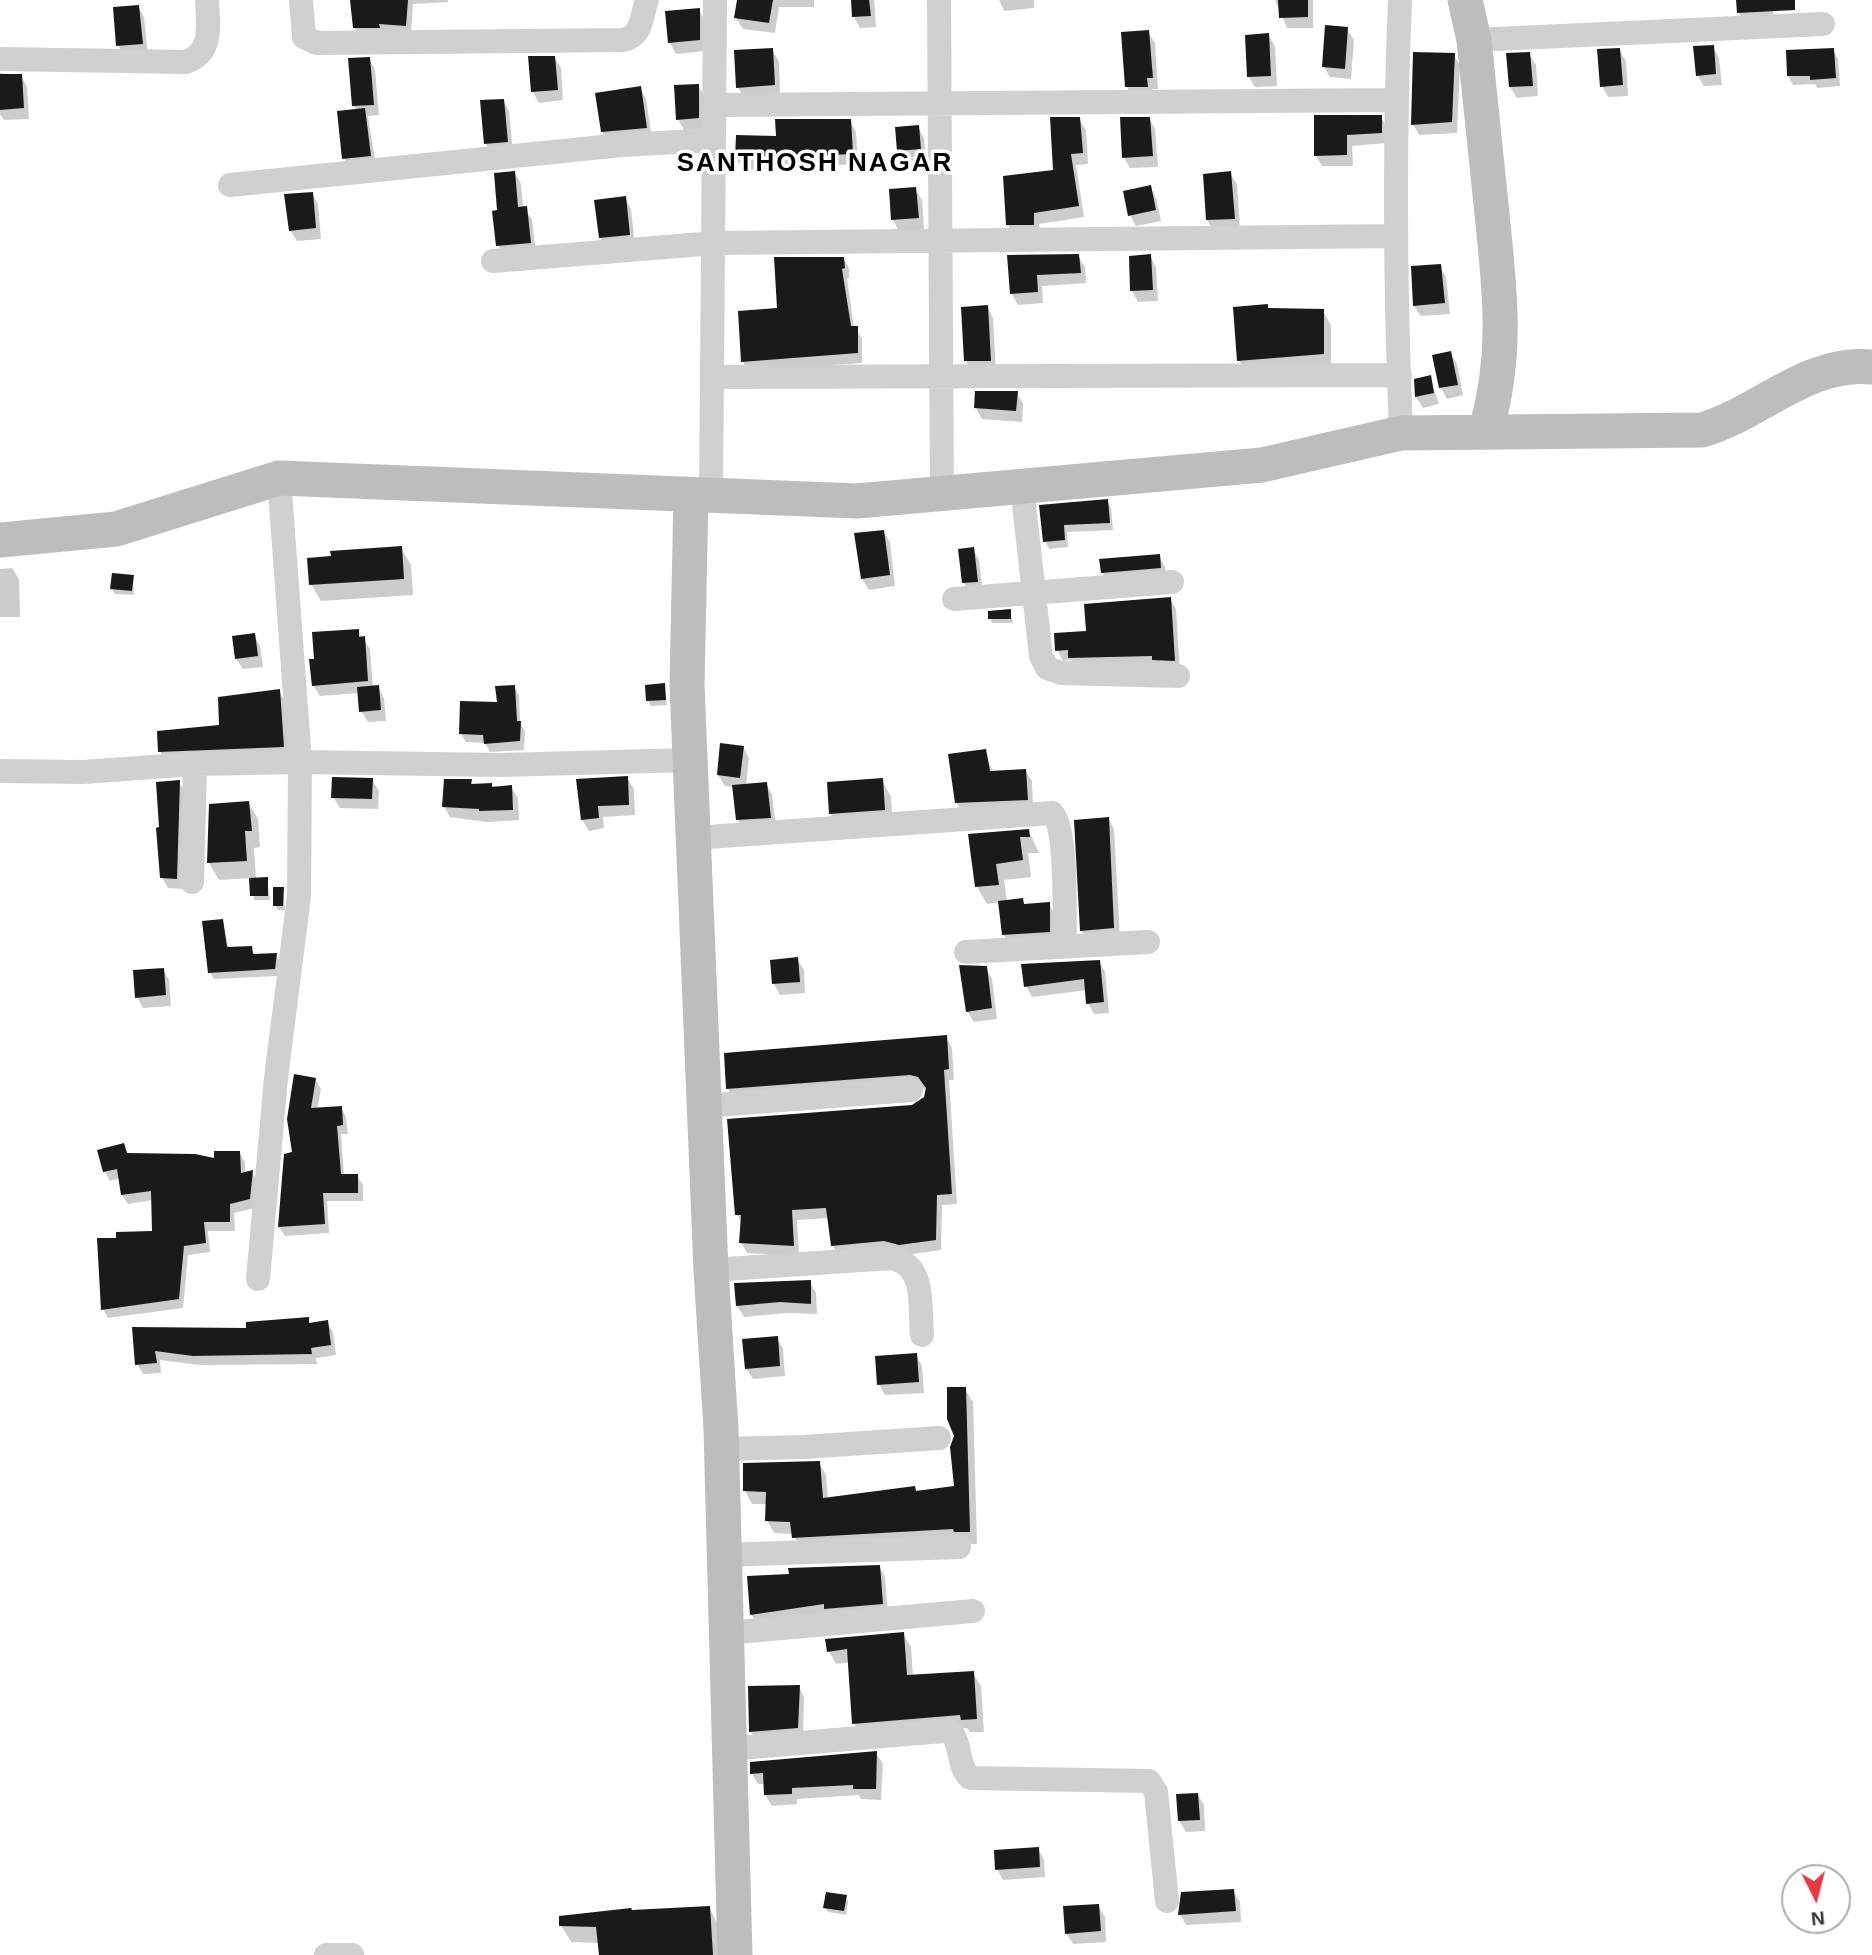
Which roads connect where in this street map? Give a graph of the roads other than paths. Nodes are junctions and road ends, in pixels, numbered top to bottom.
1 (207, 0) edge
2 (301, 0) edge
3 (647, 0) edge
4 (715, 0) edge
5 (939, 0) edge
6 (1400, 0) edge
7 (1465, 0) edge
8 (1823, 24) dead end
9 (1474, 40) junction
10 (0, 59) edge
11 (1396, 100) junction
12 (940, 102) junction
13 (716, 105) junction
14 (714, 140) junction
15 (230, 184) dead end
16 (1396, 236) junction
17 (940, 242) junction
18 (715, 243) junction
19 (493, 261) dead end
20 (1872, 367) edge
21 (940, 374) junction
22 (713, 377) junction
23 (1400, 384) junction
24 (1401, 427) junction
25 (1486, 430) junction
26 (279, 478) junction
27 (1022, 487) junction
28 (942, 494) junction
29 (701, 496) junction
30 (0, 540) edge
31 (1172, 582) dead end
32 (1034, 593) junction
33 (954, 599) dead end
34 (1178, 676) dead end
35 (690, 760) junction
36 (300, 762) junction
37 (195, 764) junction
38 (0, 771) edge
39 (693, 838) junction
40 (192, 883) dead end
41 (1148, 942) dead end
42 (1065, 946) junction
43 (966, 952) dead end
44 (911, 1090) dead end
45 (704, 1106) junction
46 (710, 1270) junction
47 (258, 1279) dead end
48 (922, 1335) dead end
49 (939, 1438) dead end
50 (721, 1448) junction
51 (959, 1547) dead end
52 (724, 1555) junction
53 (973, 1611) dead end
54 (726, 1633) junction
55 (728, 1749) junction
56 (1167, 1901) dead end
57 (326, 1955) edge
58 (352, 1955) edge
59 (735, 1955) edge

1 - 10 street
2 - 3 street
4 - 13 street
5 - 12 street
6 - 11 street
7 - 9 main road
8 - 9 street
9 - 25 main road
11 - 12 street
11 - 16 street
12 - 13 street
12 - 17 street
13 - 14 street
14 - 15 street
14 - 18 street
16 - 17 street
16 - 23 street
17 - 18 street
17 - 21 street
18 - 19 street
18 - 22 street
20 - 25 main road
21 - 22 street
21 - 23 street
21 - 28 street
22 - 29 street
23 - 24 street
24 - 25 main road
24 - 27 main road
26 - 29 main road
26 - 30 main road
26 - 36 street
27 - 28 main road
27 - 32 street
28 - 29 main road
29 - 35 main road
31 - 32 street
32 - 33 street
32 - 34 street
35 - 36 street
35 - 39 main road
36 - 37 street
36 - 47 street
37 - 38 street
37 - 40 street
39 - 42 street
39 - 45 main road
41 - 42 street
42 - 43 street
44 - 45 street
45 - 46 main road
46 - 48 street
46 - 50 main road
49 - 50 street
50 - 52 main road
51 - 52 street
52 - 54 main road
53 - 54 street
54 - 55 main road
55 - 56 street
55 - 59 main road
57 - 58 street

